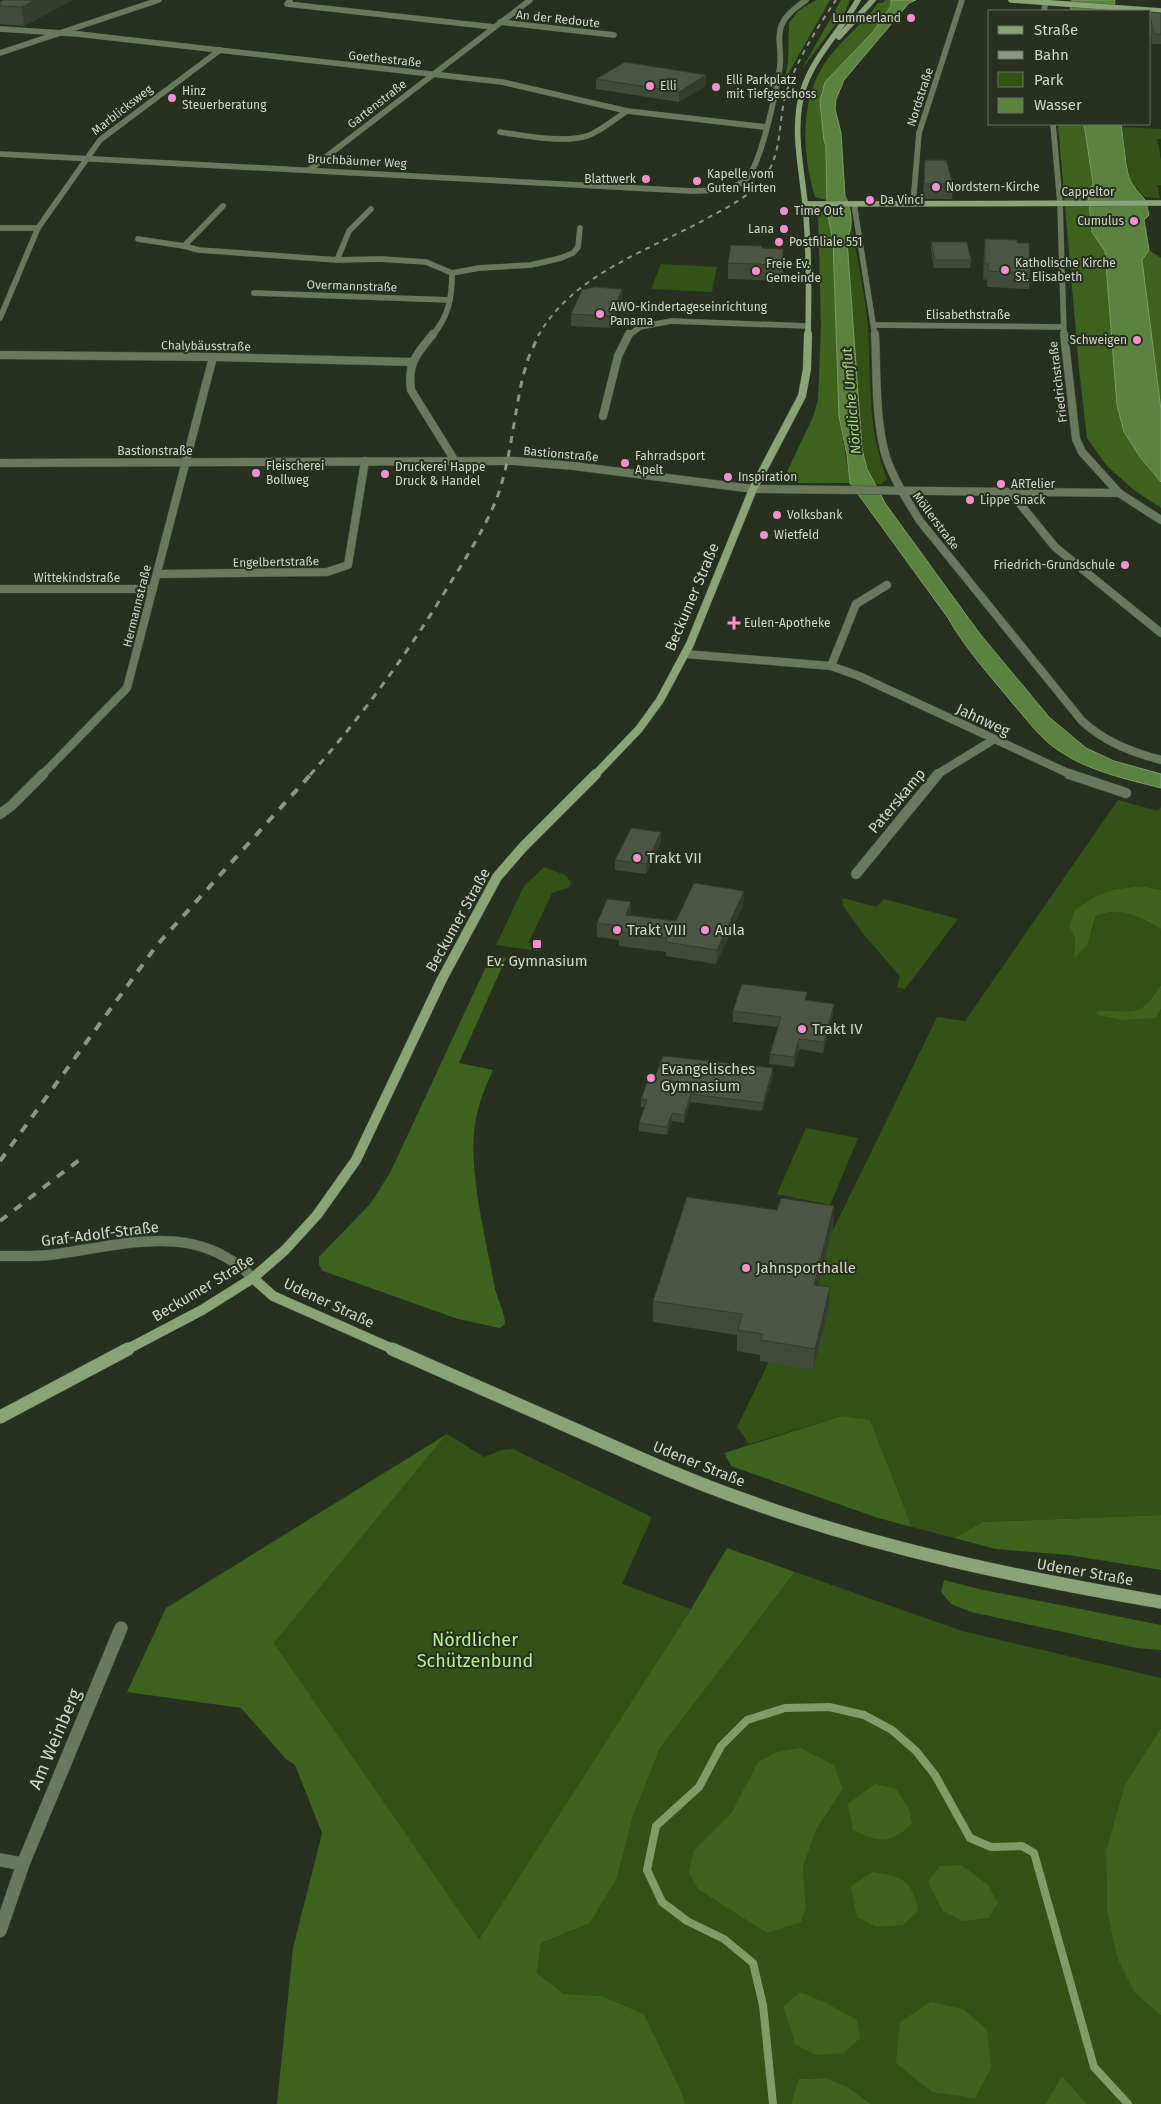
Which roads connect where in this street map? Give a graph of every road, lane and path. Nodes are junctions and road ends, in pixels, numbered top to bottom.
1 (159, 0) edge
2 (530, 0) edge
3 (806, 0) edge
4 (858, 0) edge
5 (873, 0) edge
6 (962, 0) edge
7 (1011, 0) edge
8 (1046, 1) edge
9 (290, 2) dead end
10 (1147, 10) edge
11 (500, 22) junction
12 (494, 27) junction
13 (0, 28) edge
14 (58, 32) junction
15 (614, 35) dead end
16 (220, 50) junction
17 (0, 53) edge
18 (821, 56) junction
19 (432, 74) junction
20 (627, 111) junction
21 (1053, 125) edge
22 (765, 127) junction
23 (500, 132) dead end
24 (0, 154) edge
25 (86, 158) junction
26 (309, 170) junction
27 (1060, 203) junction
28 (1161, 203) edge
29 (805, 204) junction
30 (851, 204) junction
31 (913, 204) junction
32 (223, 206) dead end
33 (370, 209) dead end
34 (0, 228) edge
35 (38, 228) junction
36 (580, 228) dead end
37 (138, 239) dead end
38 (184, 246) junction
39 (337, 260) junction
40 (452, 273) junction
41 (254, 293) dead end
42 (450, 300) junction
43 (0, 318) edge
44 (874, 325) junction
45 (808, 326) junction
46 (1063, 327) junction
47 (0, 355) edge
48 (213, 356) junction
49 (412, 362) junction
50 (603, 416) dead end
51 (365, 461) junction
52 (455, 461) junction
53 (185, 462) junction
54 (0, 463) edge
55 (753, 489) junction
56 (900, 490) junction
57 (1013, 492) junction
58 (1119, 493) junction
59 (1161, 520) edge
60 (157, 574) junction
61 (887, 585) dead end
62 (0, 589) edge
63 (153, 589) junction
64 (1161, 633) edge
65 (685, 654) junction
66 (831, 666) junction
67 (993, 740) junction
68 (1161, 760) edge
69 (1126, 793) dead end
70 (0, 814) edge
71 (856, 874) dead end
72 (0, 1256) edge
73 (254, 1278) junction
74 (0, 1417) edge
75 (1161, 1602) edge
76 (121, 1628) dead end
77 (0, 1860) edge
78 (23, 1864) junction
79 (0, 1931) edge

1 - 14 street
2 - 11 street, Gartenstraße
3 - 22 street, Bruchbäumer Weg
4 - 18 main road
5 - 18 main road
6 - 31 street, Nordstraße
7 - 8 main road
8 - 10 main road
9 - 12 street
11 - 12 street, Gartenstraße
11 - 15 street, An der Redoute
12 - 19 street, Gartenstraße
13 - 14 street, Goethestraße
14 - 16 street, Goethestraße
14 - 17 street
16 - 19 street, Goethestraße
16 - 25 street, Marblicksweg
18 - 29 main road, Beckumer Straße
19 - 20 street, Goethestraße
19 - 26 street, Gartenstraße
20 - 22 street, Goethestraße
20 - 23 street
21 - 27 street, Friedrichstraße
22 - 26 street, Bruchbäumer Weg
24 - 25 street, Bruchbäumer Weg
25 - 26 street, Bruchbäumer Weg
25 - 35 street, Marblicksweg
27 - 28 main road, Cappeltor
27 - 31 main road, Cappeltor
27 - 46 street, Friedrichstraße
29 - 30 main road, Cappeltor
29 - 45 main road, Beckumer Straße
30 - 31 main road, Cappeltor
30 - 44 street, Möllerstraße
32 - 38 street
33 - 39 street, Overmannstraße
34 - 35 street
35 - 43 street, Marblicksweg
36 - 40 street
37 - 38 street, Overmannstraße
38 - 39 street, Overmannstraße
39 - 40 street, Overmannstraße
40 - 42 street
41 - 42 street, Overmannstraße
42 - 49 street
44 - 46 street, Elisabethstraße
44 - 56 street, Möllerstraße
45 - 50 street
45 - 55 main road, Beckumer Straße
46 - 58 street, Friedrichstraße
47 - 48 street, Chalybäusstraße
48 - 49 street, Chalybäusstraße
48 - 53 street, Hermannstraße
49 - 52 street
51 - 52 street, Bastionstraße
51 - 53 street, Bastionstraße
51 - 60 street, Engelbertstraße
52 - 55 street, Bastionstraße
53 - 54 street, Bastionstraße
53 - 60 street, Hermannstraße
55 - 56 street, Bastionstraße
55 - 65 main road, Beckumer Straße
56 - 57 street, Bastionstraße
56 - 68 street, Möllerstraße
57 - 58 street, Bastionstraße
57 - 64 street
58 - 59 street, Friedrichstraße
60 - 63 street, Hermannstraße
61 - 66 street
62 - 63 street, Wittekindstraße
63 - 70 street, Hermannstraße
65 - 66 street, Jahnweg
65 - 73 main road, Beckumer Straße
66 - 67 street, Jahnweg
67 - 69 street, Jahnweg
67 - 71 street, Paterskamp
72 - 73 street, Graf-Adolf-Straße
73 - 74 main road, Beckumer Straße
73 - 75 main road, Udener Straße
76 - 78 street, Am Weinberg
77 - 78 street
78 - 79 street, Am Weinberg

